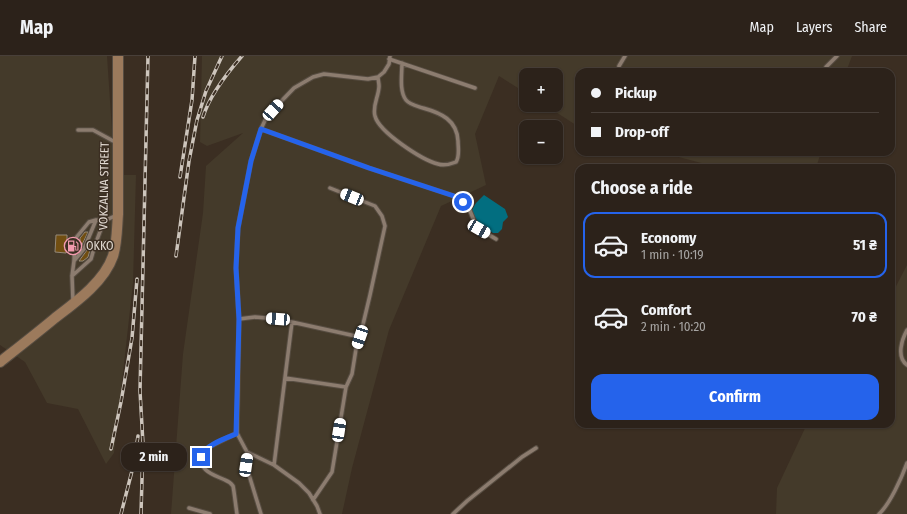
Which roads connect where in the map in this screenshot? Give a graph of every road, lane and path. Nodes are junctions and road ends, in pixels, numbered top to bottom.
1 (118, 56) edge
2 (624, 56) edge
3 (837, 56) edge
4 (390, 57) edge
5 (402, 63) junction
6 (619, 68) edge
7 (826, 68) edge
8 (378, 77) junction
9 (475, 88) dead end
10 (261, 129) junction
11 (78, 130) dead end
12 (118, 144) junction
13 (330, 188) dead end
14 (118, 214) junction
15 (96, 220) junction
16 (104, 220) junction
17 (496, 239) dead end
18 (74, 261) junction
19 (72, 276) junction
20 (73, 304) junction
21 (239, 319) junction
22 (292, 322) junction
23 (907, 330) edge
24 (360, 337) junction
25 (0, 362) edge
26 (907, 365) edge
27 (285, 378) junction
28 (346, 387) junction
29 (236, 434) junction
30 (536, 448) dead end
31 (247, 452) junction
32 (907, 463) edge
33 (274, 464) junction
34 (313, 500) junction
35 (189, 508) dead end
36 (210, 514) edge
37 (237, 514) edge
38 (261, 514) edge
39 (320, 514) edge
40 (453, 514) edge
41 (879, 514) edge

1 - 12 main road, VOKZALNA STREET
2 - 6 lane
3 - 7 lane
4 - 5 lane
4 - 8 lane
5 - 8 lane
5 - 9 lane
8 - 10 lane
10 - 17 lane
10 - 21 lane
11 - 12 lane
12 - 14 main road, VOKZALNA STREET
13 - 24 lane
14 - 16 lane
14 - 20 main road, VOKZALNA STREET
15 - 16 lane
15 - 18 lane
15 - 18 lane
16 - 19 lane
18 - 19 lane
19 - 20 lane
20 - 25 main road, VOKZALNA STREET
21 - 22 lane
21 - 29 lane
22 - 24 lane
22 - 27 lane
23 - 26 lane
24 - 28 lane
27 - 28 lane
27 - 33 lane
28 - 34 lane
29 - 31 lane
29 - 37 lane
30 - 40 lane
31 - 33 lane
31 - 38 lane
32 - 41 lane
33 - 34 lane
34 - 39 lane
35 - 36 lane

